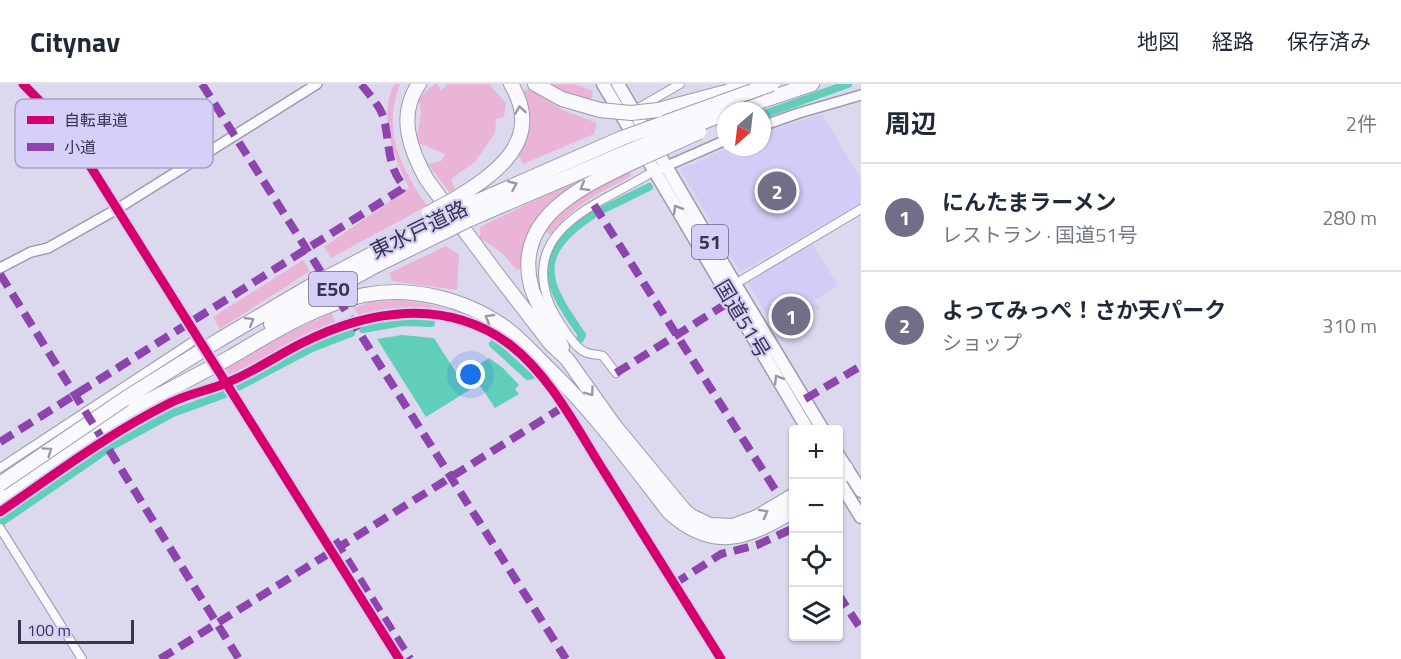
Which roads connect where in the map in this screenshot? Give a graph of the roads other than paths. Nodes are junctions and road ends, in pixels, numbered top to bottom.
1 (22, 84) edge
2 (317, 84) edge
3 (409, 84) edge
4 (419, 84) edge
5 (511, 84) edge
6 (535, 84) edge
7 (603, 84) edge
8 (618, 84) edge
9 (680, 84) edge
10 (749, 84) edge
11 (772, 84) edge
12 (814, 84) edge
13 (861, 95) edge
14 (37, 99) edge
15 (759, 102) edge
16 (771, 102) edge
17 (634, 110) junction
18 (717, 116) edge
19 (771, 123) edge
20 (717, 124) edge
21 (717, 144) edge
22 (213, 149) edge
23 (629, 150) junction
24 (91, 168) edge
25 (183, 168) edge
26 (660, 169) junction
27 (117, 209) junction
28 (861, 209) edge
29 (460, 210) junction
30 (436, 222) junction
31 (0, 268) edge
32 (735, 284) junction
33 (198, 338) junction
34 (224, 350) junction
35 (567, 359) junction
36 (616, 373) dead end
37 (226, 383) junction
38 (565, 383) junction
39 (806, 425) edge
40 (821, 425) edge
41 (0, 468) edge
42 (843, 478) edge
43 (842, 479) edge
44 (0, 484) edge
45 (861, 491) edge
46 (789, 498) edge
47 (0, 500) edge
48 (0, 512) edge
49 (789, 513) edge
50 (861, 518) edge
51 (0, 528) edge
52 (82, 659) edge
53 (399, 659) edge
54 (721, 659) edge

1 - 14 street
2 - 22 street
3 - 38 highway
4 - 35 highway
29 -> 5 highway
6 - 10 highway, bridge
7 - 26 highway, 国道51号 / 51
8 - 17 highway, 国道51号 / 51
9 - 17 street
11 - 23 highway, 東水戸道路 / E50, bridge
12 - 15 highway
12 - 16 highway
13 - 19 street
17 - 26 highway, 国道51号 / 51
18 - 23 highway, 東水戸道路 / E50, bridge
20 - 23 highway, bridge
21 - 26 street
23 - 29 highway, 東水戸道路 / E50
23 -> 35 highway
24 - 27 street
25 - 27 street
26 - 32 highway, 国道51号 / 51
26 - 36 street
39 -> 26 highway, 国道51号 / 51
27 - 31 street
27 - 33 street
28 - 32 street
29 - 30 highway, 東水戸道路 / E50, bridge
29 - 30 highway, bridge
30 - 34 highway, 東水戸道路 / E50
34 -> 30 highway, 東水戸道路 / E50
32 - 40 highway, 国道51号 / 51
33 - 37 street
33 - 41 street
38 -> 34 highway
44 -> 34 highway, 東水戸道路 / E50, bridge
34 - 47 highway, bridge
35 -> 46 highway
37 - 48 street
37 - 53 street
37 - 54 street
38 - 49 highway
42 - 45 highway
43 - 50 highway
51 - 52 street

